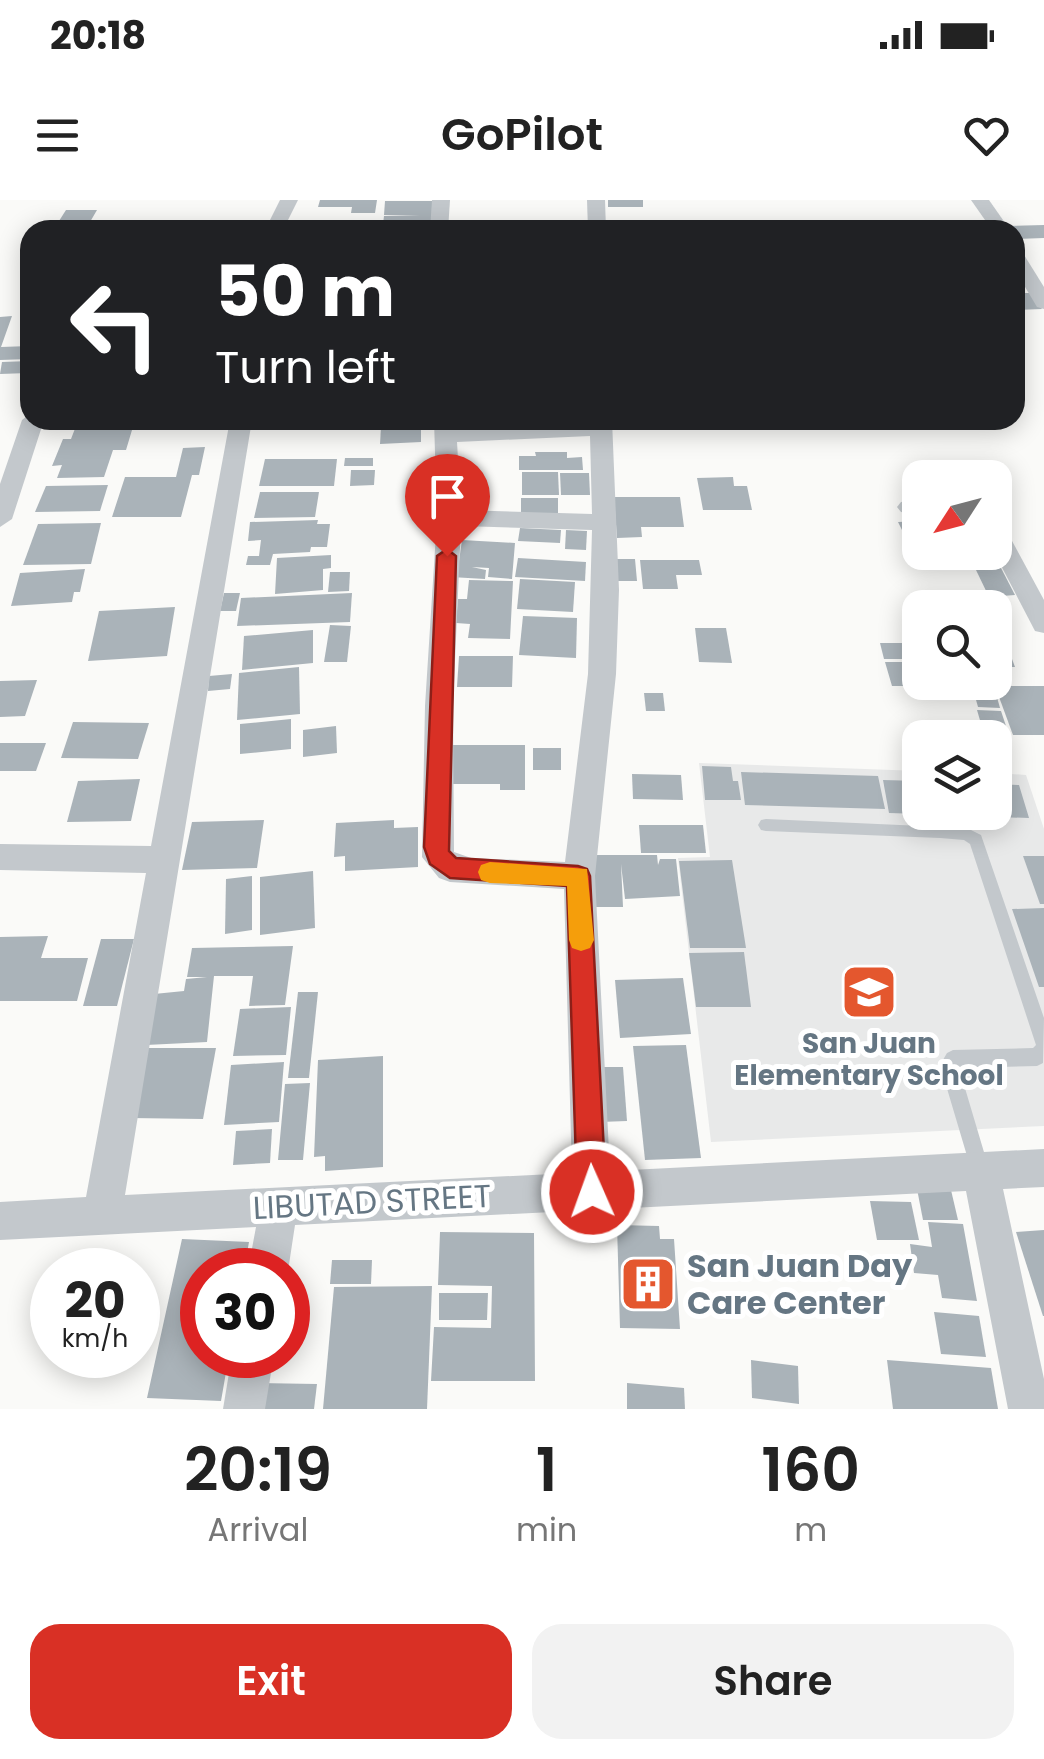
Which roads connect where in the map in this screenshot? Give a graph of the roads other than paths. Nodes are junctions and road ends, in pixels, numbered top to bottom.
1 (139, 200) edge
2 (123, 220) edge
3 (1025, 271) edge
4 (1044, 303) edge
5 (29, 430) edge
6 (239, 430) edge
7 (445, 430) edge
8 (601, 430) edge
9 (0, 518) edge
10 (449, 518) junction
11 (605, 522) junction
12 (1012, 564) edge
13 (1044, 624) edge
14 (766, 825) dead end
15 (0, 856) edge
16 (166, 860) junction
17 (578, 876) junction
18 (1044, 1046) edge
19 (1044, 1168) edge
20 (981, 1173) junction
21 (592, 1192) junction
22 (279, 1207) junction
23 (102, 1215) junction
24 (0, 1221) edge
25 (272, 1248) edge
26 (250, 1378) edge
27 (244, 1409) edge
28 (1029, 1409) edge

1 - 2 street
3 - 4 street
5 - 9 street
6 - 16 street
7 - 10 street
8 - 11 street
10 - 11 street
10 - 17 street
11 - 17 street
12 - 13 street
14 - 18 lane
15 - 16 street
16 - 23 street
17 - 21 street
18 - 20 lane
19 - 20 street, LIBUTAD STREET
20 - 21 street, LIBUTAD STREET
20 - 28 street
21 - 22 street, LIBUTAD STREET
22 - 23 street, LIBUTAD STREET
22 - 25 street
23 - 24 street, LIBUTAD STREET
26 - 27 street

